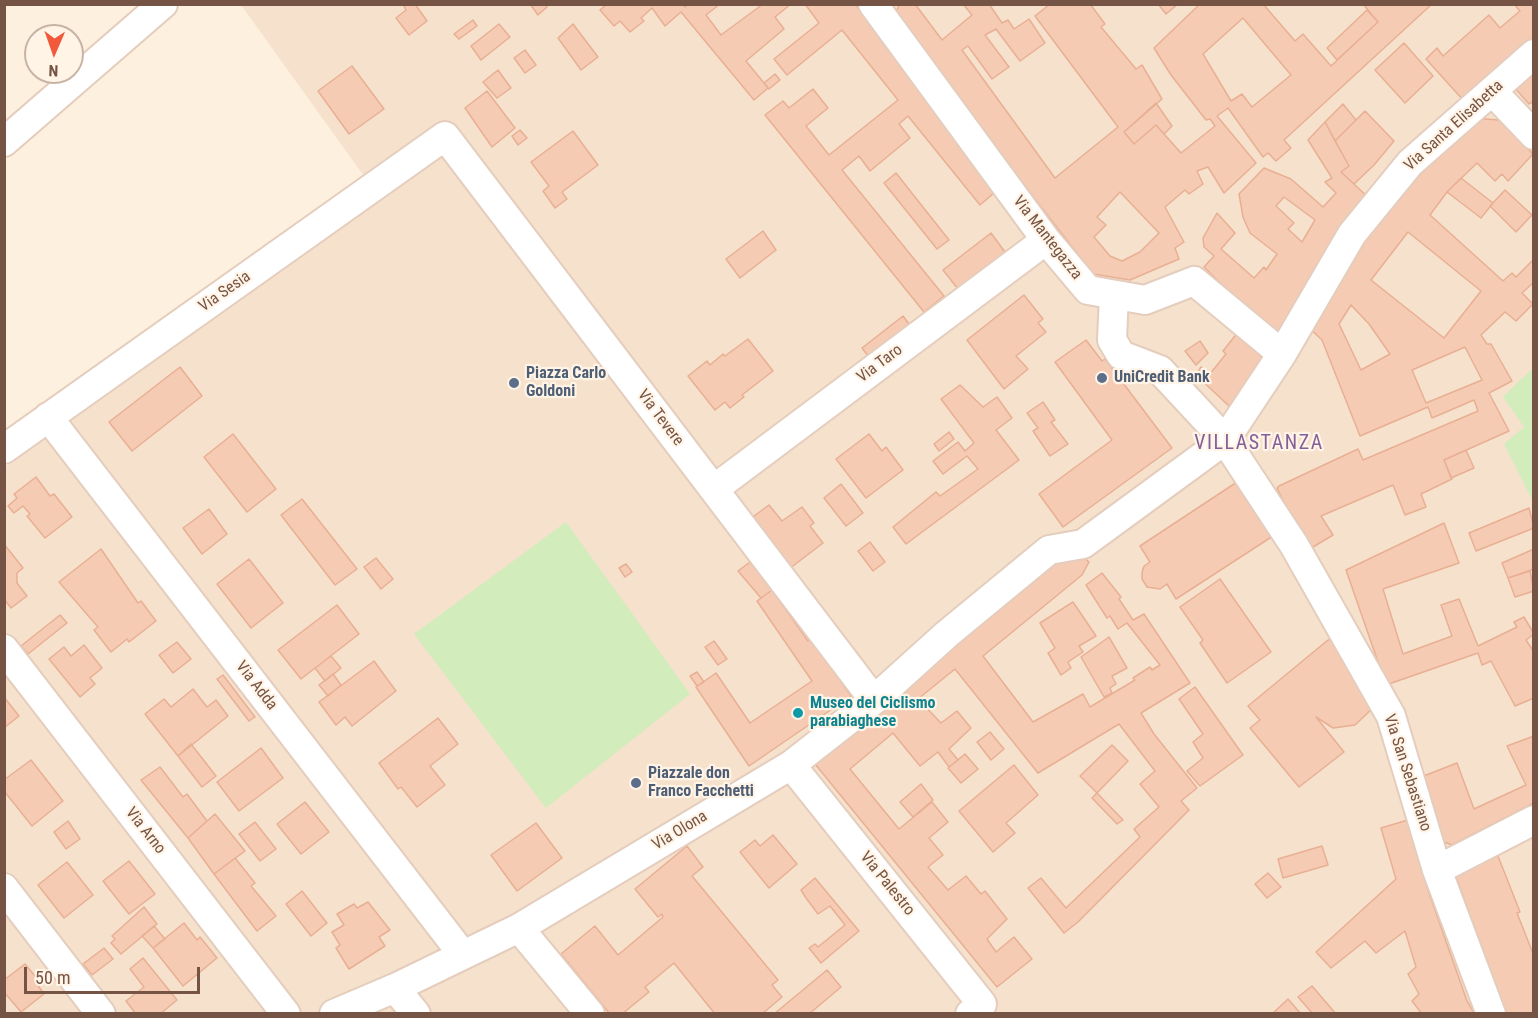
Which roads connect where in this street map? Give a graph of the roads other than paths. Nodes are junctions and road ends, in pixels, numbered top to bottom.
1 (163, 4) edge
2 (874, 5) edge
3 (1533, 54) edge
4 (1492, 91) junction
5 (1533, 135) edge
6 (446, 136) joint
7 (4, 142) edge
8 (1046, 240) junction
9 (1114, 295) junction
10 (1282, 354) junction
11 (48, 417) junction
12 (1225, 440) junction
13 (4, 448) edge
14 (714, 489) junction
15 (4, 649) edge
16 (874, 700) junction
17 (791, 765) junction
18 (1533, 820) edge
19 (1437, 870) junction
20 (4, 888) edge
21 (519, 928) junction
22 (463, 955) junction
23 (395, 988) junction
24 (976, 1009) edge
25 (101, 1014) edge
26 (286, 1014) edge
27 (334, 1014) edge
28 (416, 1014) edge
29 (590, 1014) edge
30 (1491, 1014) edge

1 - 7 street
2 - 8 street, Via Mantegazza
3 - 4 street, Via Santa Elisabetta
4 - 5 street
4 - 10 street, Via Santa Elisabetta
6 - 11 street, Via Sesia
6 - 14 street, Via Tevere
8 - 9 street, Via Mantegazza
8 - 14 street, Via Taro
9 - 10 street, Via Mantegazza
9 - 12 street, Via San Sebastiano
10 - 12 street, Via Santa Elisabetta
11 - 13 street, Via Sesia
11 - 22 street, Via Adda
12 - 16 street, Via Olona
12 - 19 street, Via San Sebastiano
14 - 16 street, Via Tevere
15 - 26 street, Via Arno
16 - 17 street, Via Olona
17 - 21 street, Via Olona
17 - 24 street, Via Palestro
18 - 19 street
19 - 30 street, Via San Sebastiano
20 - 25 street
21 - 22 street, Via Olona
21 - 29 street
22 - 23 street, Via Olona
23 - 27 street, Via Olona
23 - 28 street

